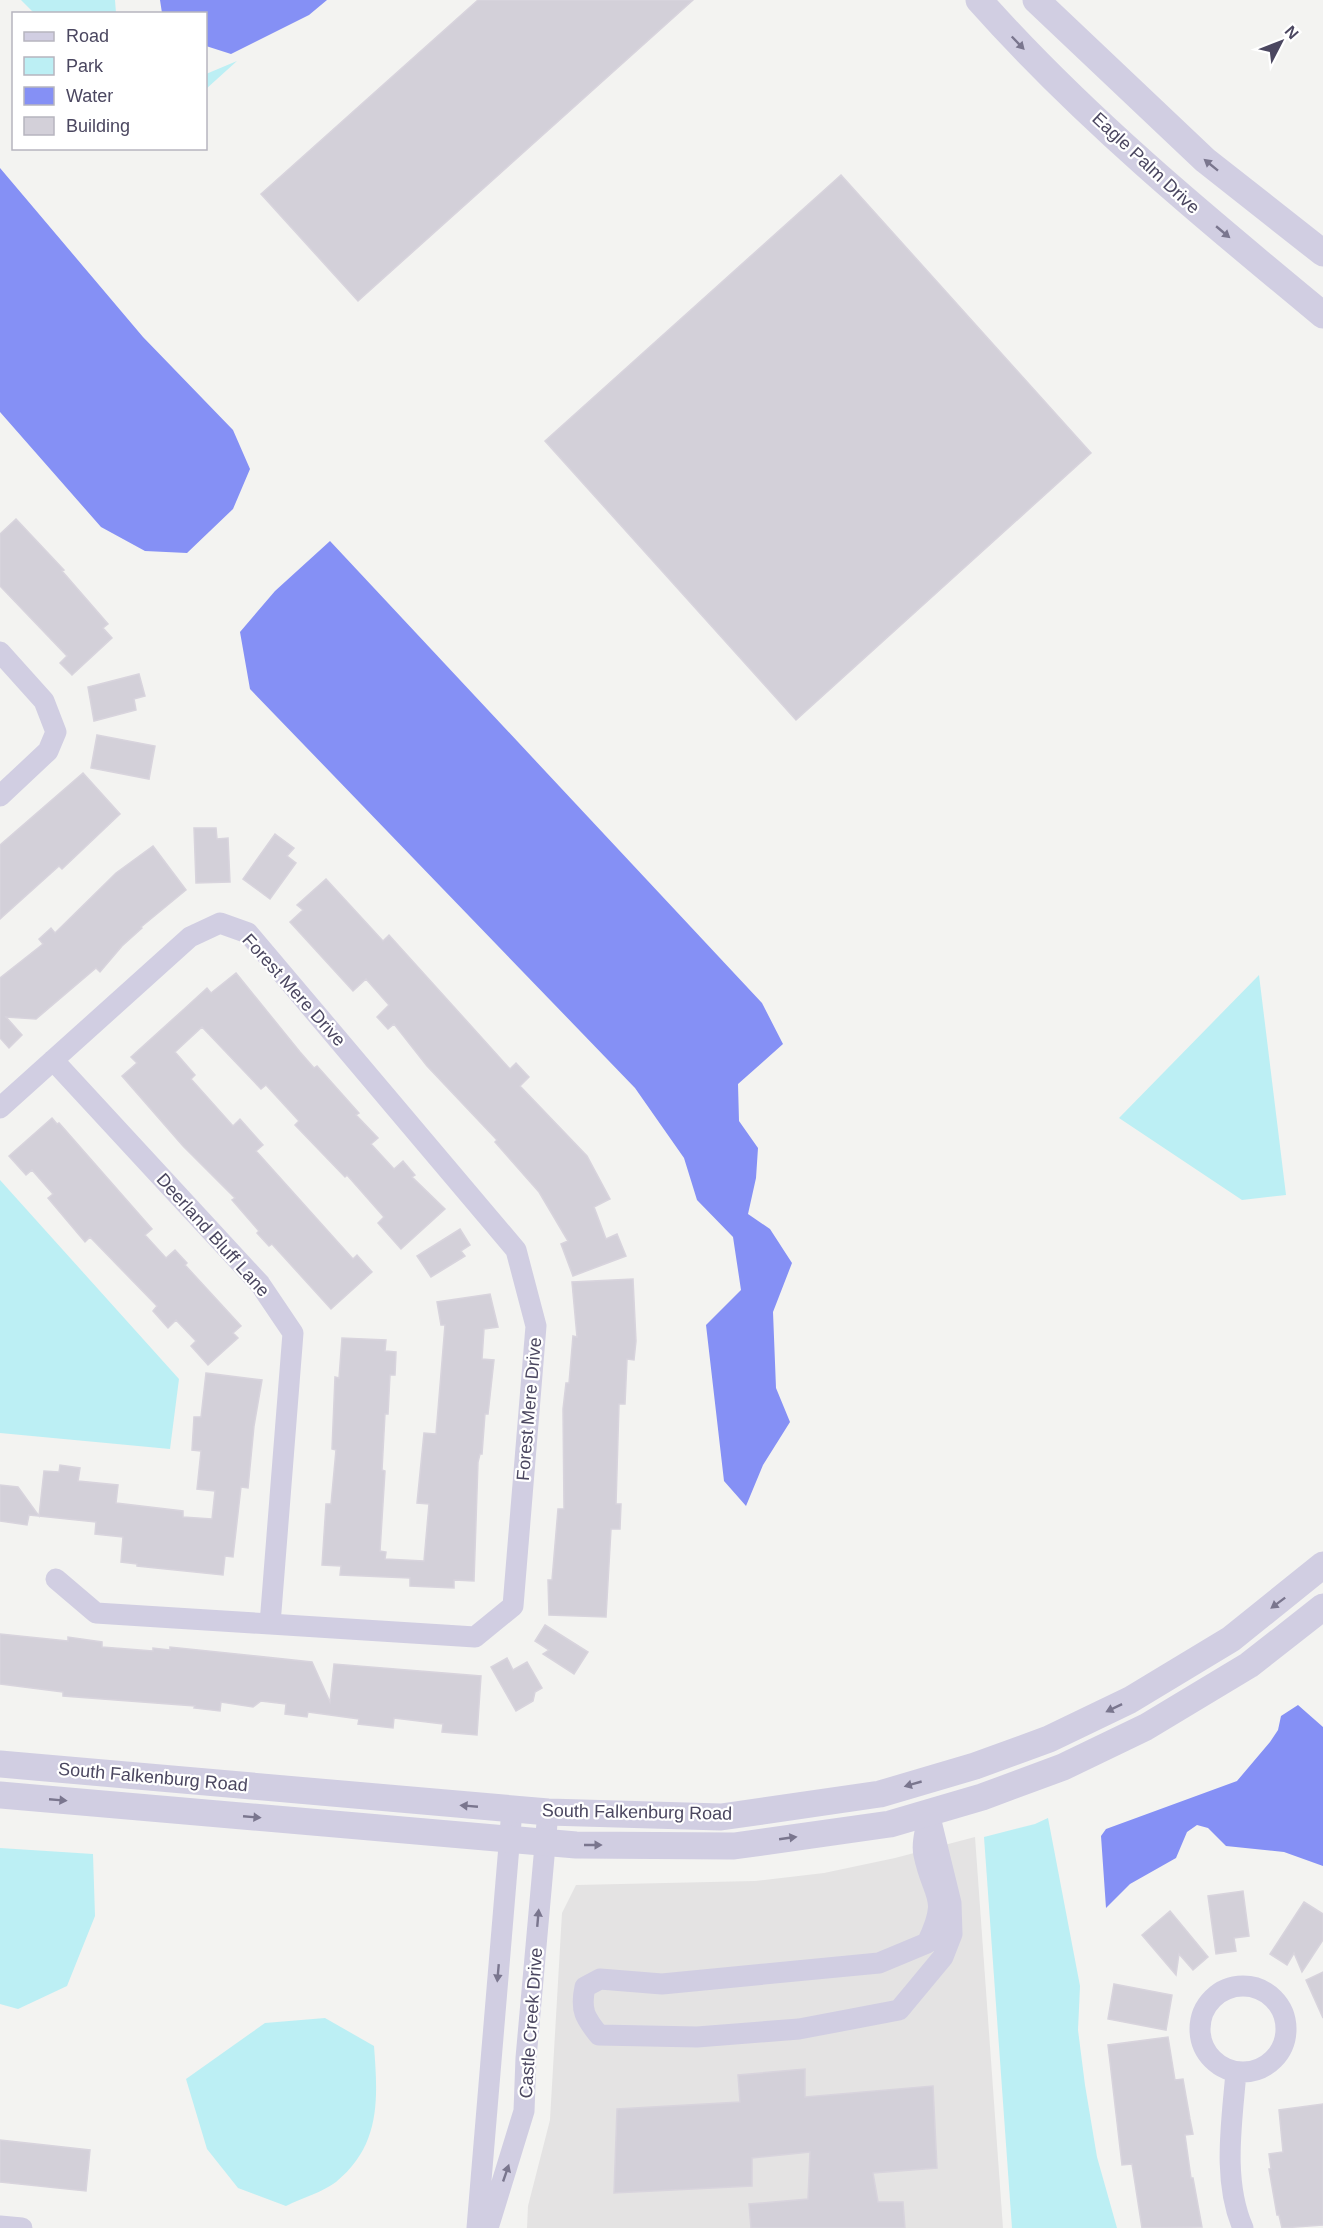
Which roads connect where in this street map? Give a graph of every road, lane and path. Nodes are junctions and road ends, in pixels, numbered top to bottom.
1 (979, 0) edge
2 (1036, 0) edge
3 (1323, 254) edge
4 (1323, 315) edge
5 (0, 652) edge
6 (0, 796) edge
7 (53, 1060) junction
8 (0, 1108) edge
9 (1323, 1565) edge
10 (56, 1579) dead end
11 (1323, 1607) edge
12 (270, 1624) junction
13 (1049, 1739) junction
14 (0, 1764) edge
15 (0, 1795) edge
16 (512, 1810) junction
17 (548, 1812) junction
18 (929, 1813) junction
19 (510, 1840) junction
20 (545, 1843) junction
21 (894, 1958) junction
22 (912, 1994) junction
23 (1236, 2072) junction
24 (0, 2226) edge
25 (22, 2228) edge
26 (477, 2228) edge
27 (488, 2228) edge
28 (1242, 2228) edge

1 -> 4 street, Eagle Palm Drive
3 -> 2 street
5 - 6 street
7 - 8 street, Forest Mere Drive
7 - 12 street, Deerland Bluff Lane
7 - 12 street, Forest Mere Drive
9 -> 13 street, South Falkenburg Road
10 - 12 street, Forest Mere Drive
11 - 18 street, South Falkenburg Road
13 -> 17 street, South Falkenburg Road
13 - 18 street
16 -> 14 street, South Falkenburg Road
15 -> 19 street, South Falkenburg Road
16 - 17 street, South Falkenburg Road
16 - 19 street, Castle Creek Drive
17 - 20 street, Castle Creek Drive
20 -> 18 street, South Falkenburg Road
18 - 21 street
18 - 22 street
19 - 20 street, South Falkenburg Road
19 -> 26 street, Castle Creek Drive
27 -> 20 street, Castle Creek Drive
21 - 22 street
21 - 22 street
23 - 23 street
23 - 28 street
24 - 25 street

